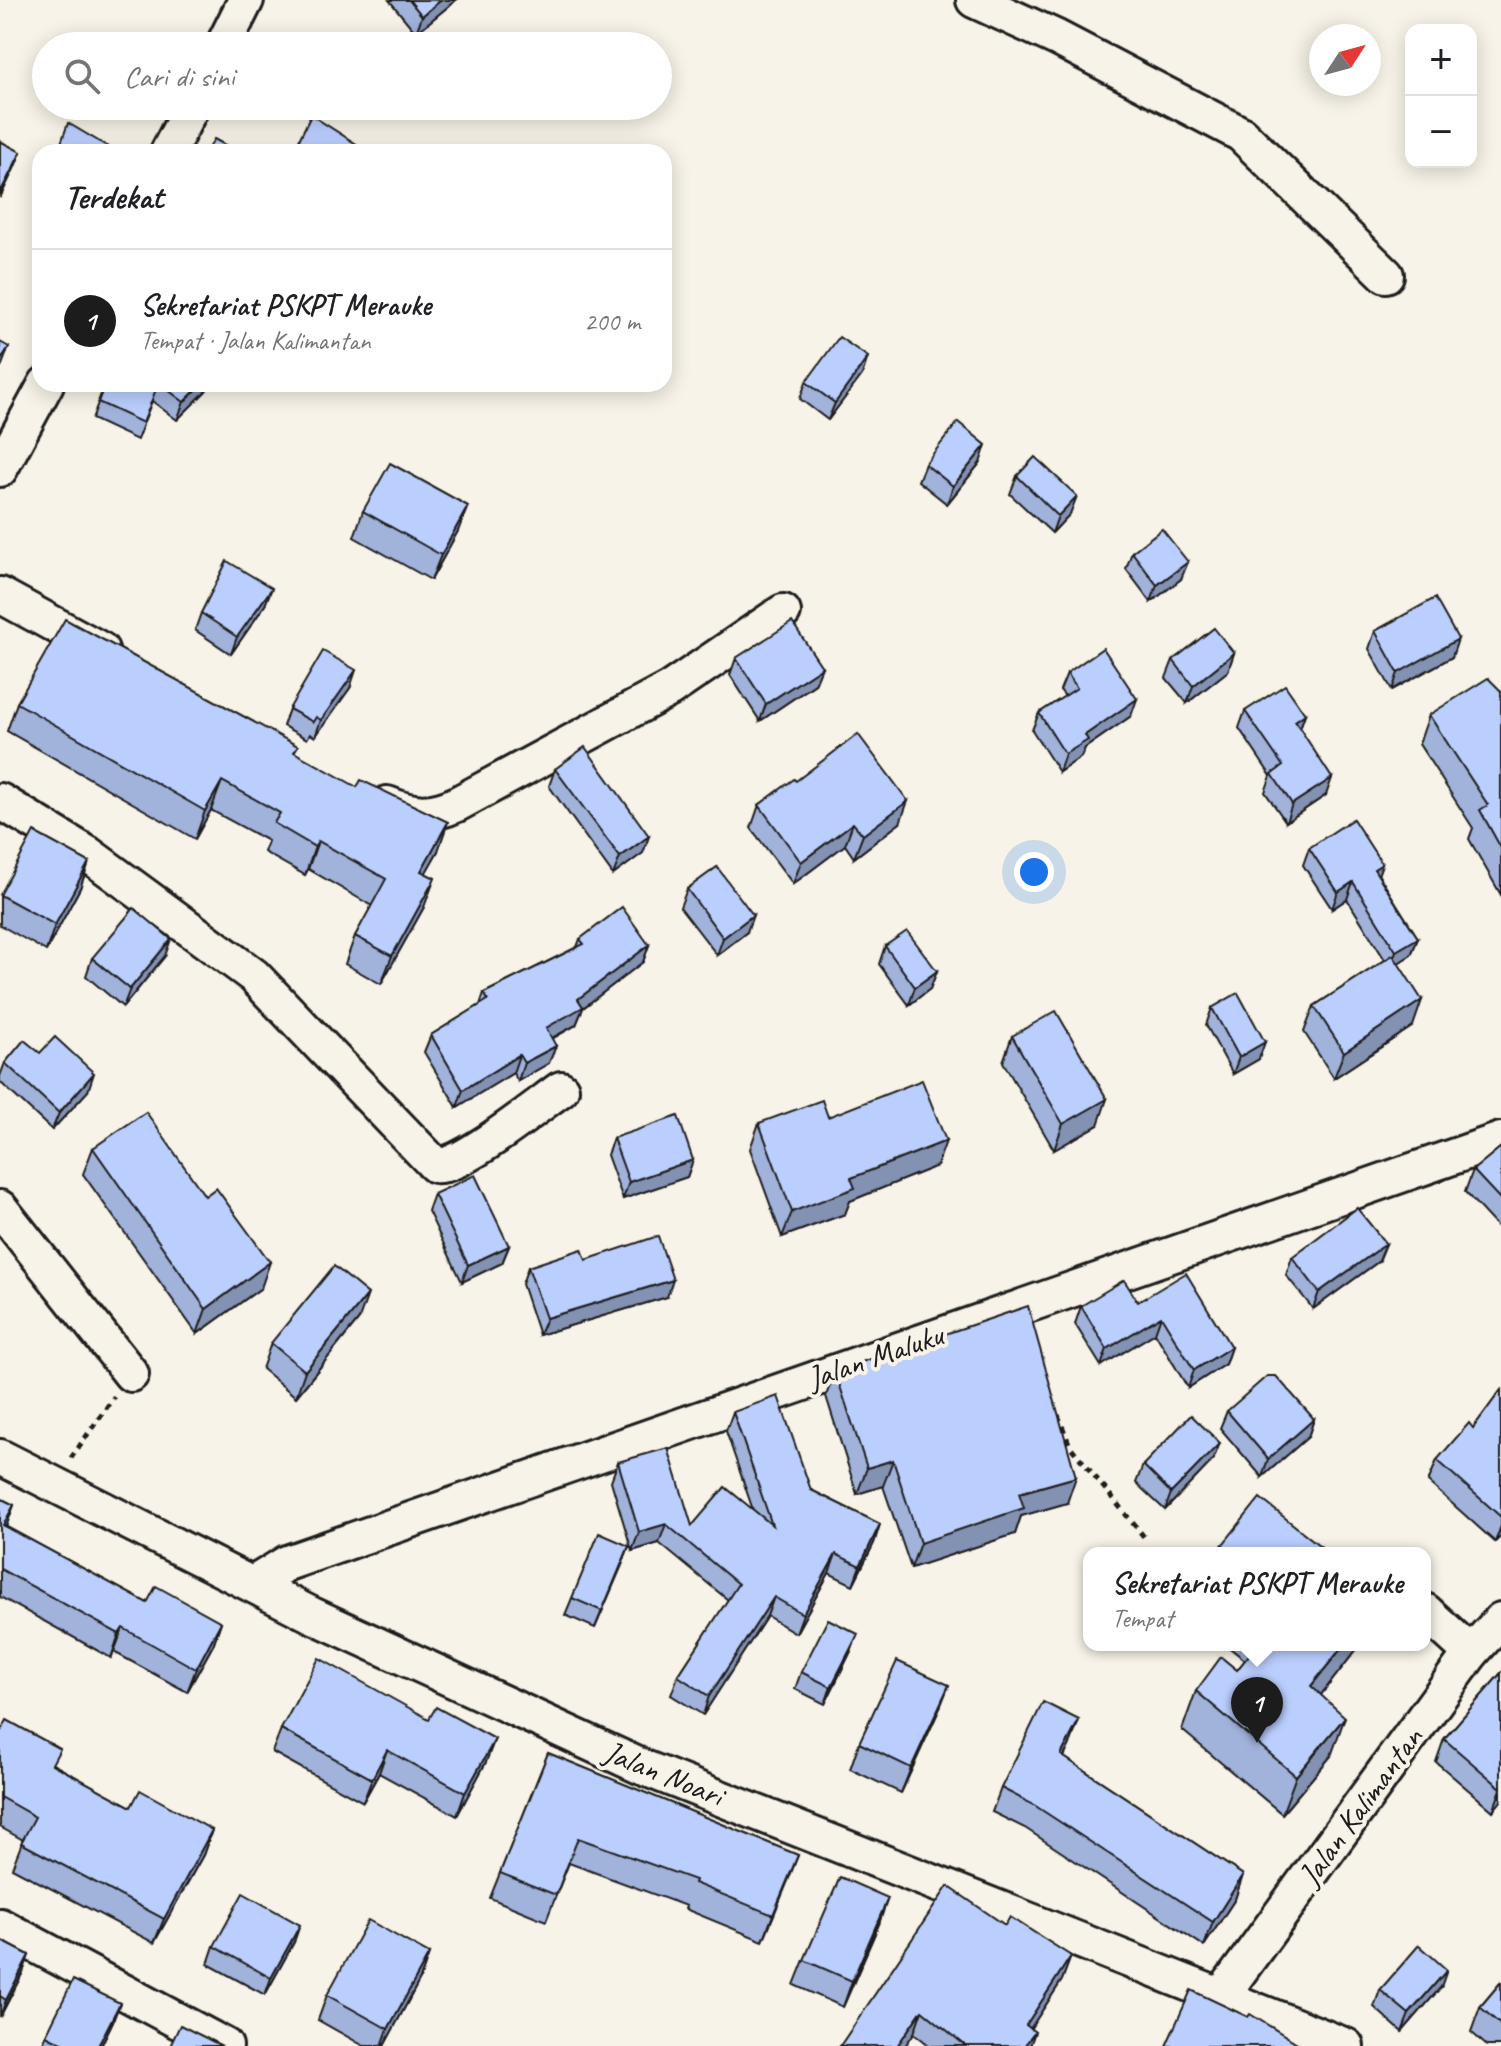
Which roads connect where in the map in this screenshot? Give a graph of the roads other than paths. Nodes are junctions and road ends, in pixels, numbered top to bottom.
1 (246, 0) edge
2 (974, 0) edge
3 (230, 32) edge
4 (185, 120) edge
5 (172, 144) edge
6 (1386, 275) dead end
7 (42, 392) edge
8 (0, 469) edge
9 (0, 595) edge
10 (783, 612) dead end
11 (134, 668) edge
12 (360, 790) edge
13 (0, 801) edge
14 (561, 1089) dead end
15 (1501, 1140) edge
16 (0, 1208) edge
17 (131, 1374) road end
18 (0, 1457) edge
19 (253, 1584) junction
20 (1431, 1616) edge
21 (1501, 1620) edge
22 (1471, 1653) junction
23 (0, 1926) edge
24 (1222, 1995) junction
25 (225, 2046) edge
26 (1346, 2046) edge

1 - 3 street
2 - 6 street
4 - 5 street
7 - 8 street
9 - 11 street
10 - 12 street
13 - 14 street
15 - 19 street, Jalan Maluku
16 - 17 street
18 - 19 street, Jalan Noari
19 - 24 street, Jalan Noari
20 - 22 street
21 - 22 street, Jalan Kalimantan
22 - 24 street, Jalan Kalimantan
23 - 25 street
24 - 26 street, Jalan Noari

